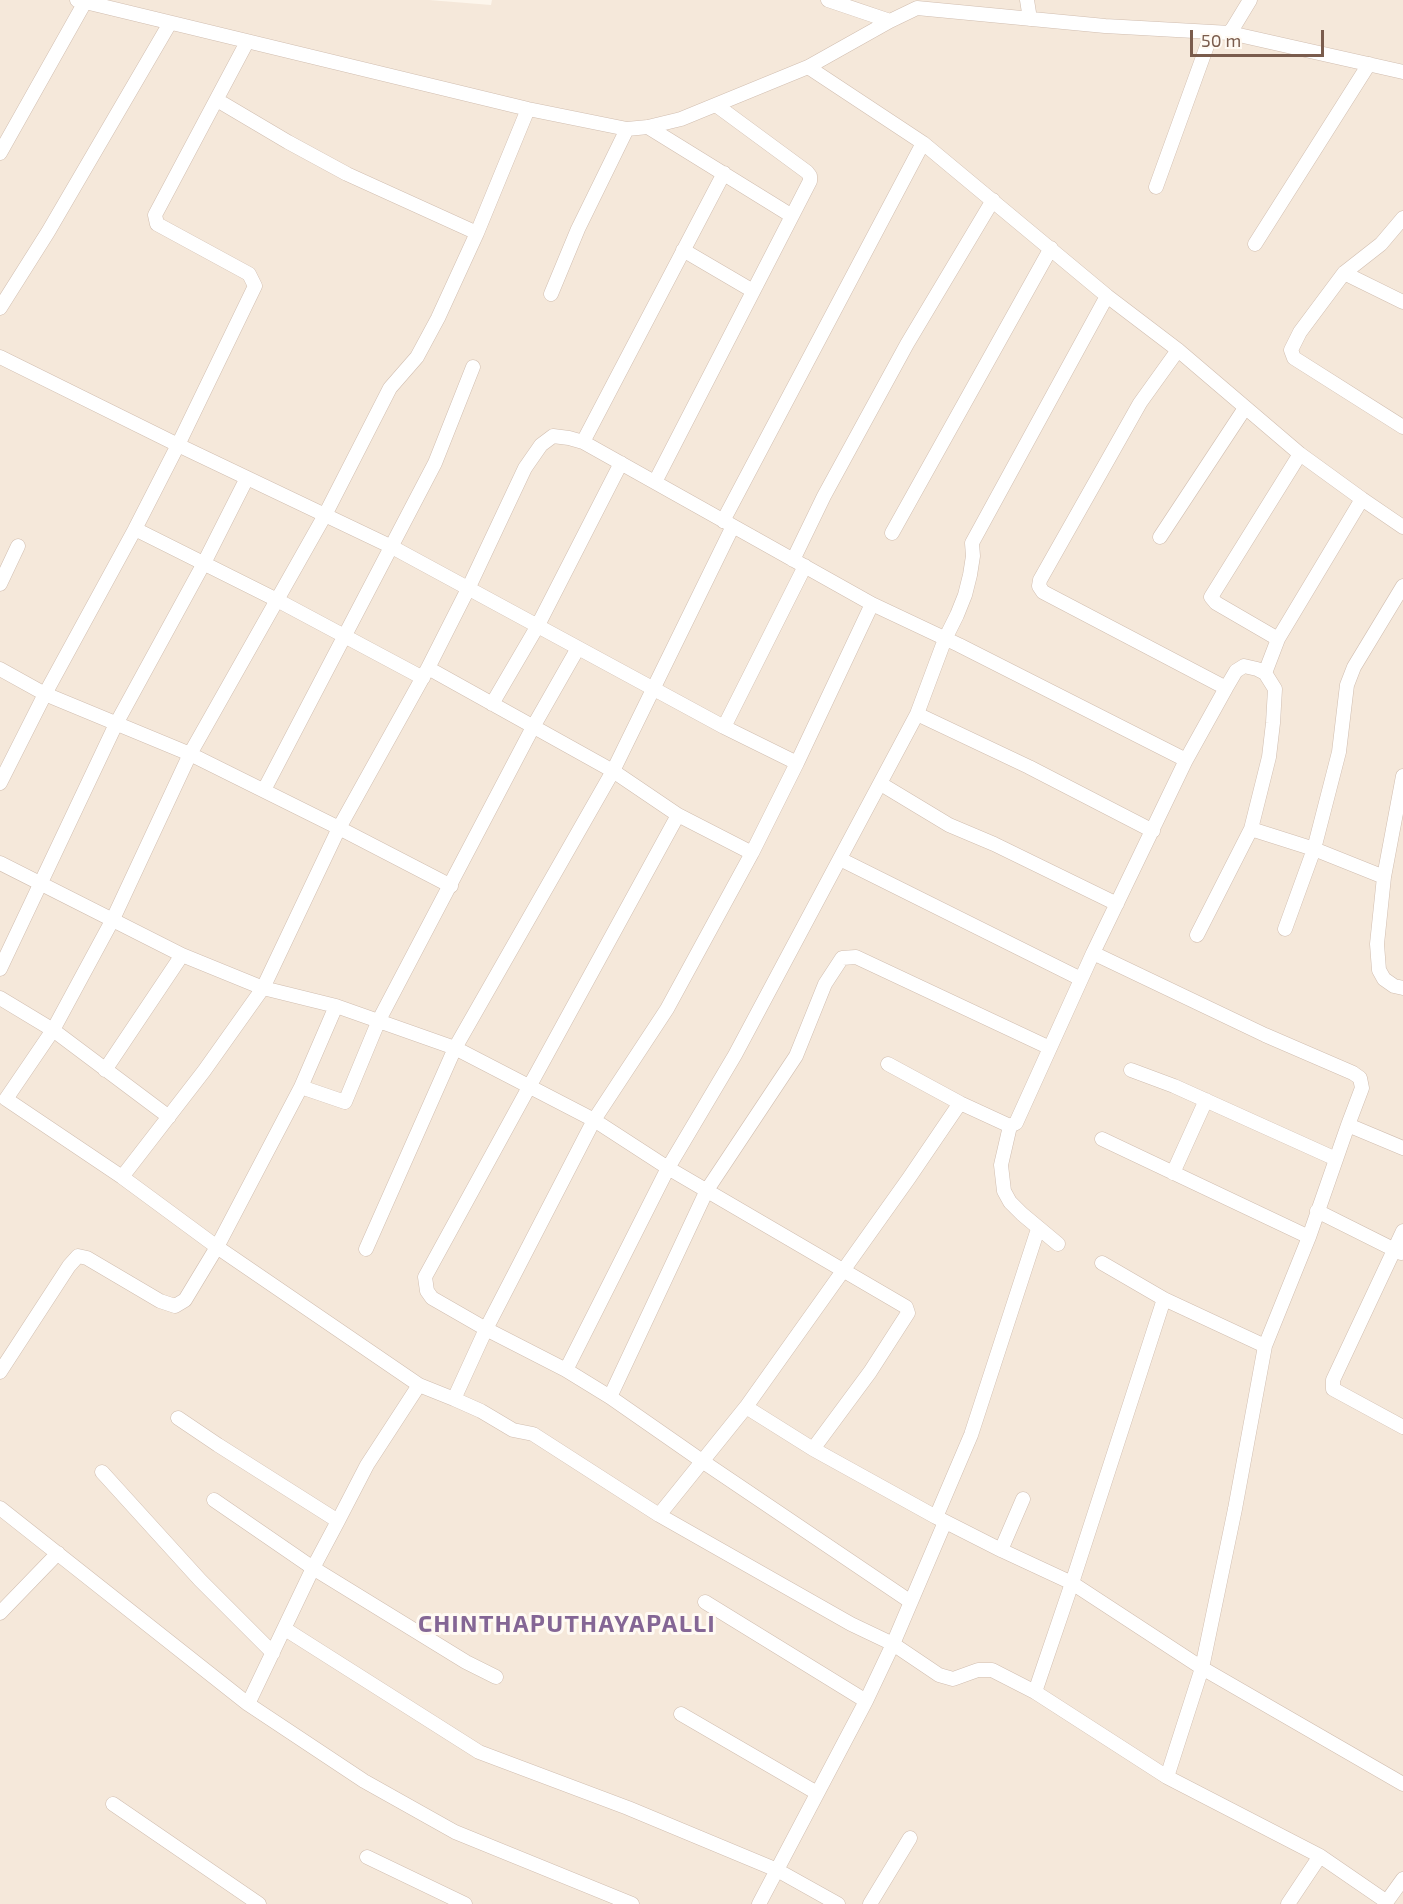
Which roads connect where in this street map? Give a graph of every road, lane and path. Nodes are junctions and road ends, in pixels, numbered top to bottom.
1 (828, 0) edge
2 (1027, 0) edge
3 (1250, 0) edge
4 (81, 1) edge
5 (918, 4) edge
6 (1030, 19) junction
7 (890, 21) junction
8 (170, 23) junction
9 (1212, 32) junction
10 (1230, 33) junction
11 (247, 42) junction
12 (1369, 64) junction
13 (808, 67) junction
14 (1403, 72) edge
15 (217, 100) junction
16 (716, 105) junction
17 (528, 109) junction
18 (648, 127) junction
19 (627, 129) junction
20 (923, 143) junction
21 (0, 153) edge
22 (724, 173) junction
23 (1156, 187) dead end
24 (993, 200) junction
25 (792, 216) junction
26 (1403, 218) edge
27 (477, 233) junction
28 (1255, 244) dead end
29 (1051, 248) junction
30 (683, 250) junction
31 (1344, 273) junction
32 (753, 291) junction
33 (551, 294) dead end
34 (1107, 296) junction
35 (1403, 302) edge
36 (0, 308) edge
37 (1178, 350) junction
38 (0, 357) edge
39 (473, 368) dead end
40 (1245, 408) junction
41 (1403, 427) edge
42 (583, 442) junction
43 (178, 446) junction
44 (1300, 454) junction
45 (621, 463) junction
46 (248, 478) junction
47 (656, 482) junction
48 (1362, 499) junction
49 (325, 515) junction
50 (728, 523) junction
51 (1403, 526) edge
52 (135, 529) junction
53 (892, 533) dead end
54 (1160, 537) dead end
55 (18, 546) dead end
56 (392, 548) junction
57 (204, 563) junction
58 (800, 563) junction
59 (0, 584) edge
60 (1403, 586) edge
61 (468, 589) junction
62 (277, 600) junction
63 (873, 604) junction
64 (537, 627) junction
65 (344, 636) junction
66 (945, 639) junction
67 (1278, 639) junction
68 (578, 648) junction
69 (0, 669) edge
70 (425, 673) junction
71 (1265, 673) junction
72 (653, 687) junction
73 (1226, 688) junction
74 (45, 694) junction
75 (492, 704) junction
76 (917, 714) junction
77 (116, 724) junction
78 (533, 727) junction
79 (724, 727) junction
80 (190, 754) junction
81 (1186, 760) junction
82 (797, 763) junction
83 (613, 771) junction
84 (1403, 776) edge
85 (0, 783) edge
86 (881, 784) junction
87 (264, 790) junction
88 (678, 815) junction
89 (339, 828) junction
90 (1251, 830) junction
91 (1153, 831) junction
92 (1314, 849) junction
93 (752, 853) junction
94 (840, 859) junction
95 (0, 863) edge
96 (1384, 878) junction
97 (41, 884) junction
98 (451, 886) junction
99 (1117, 904) junction
100 (113, 919) junction
101 (1285, 929) dead end
102 (1197, 935) dead end
103 (1093, 953) junction
104 (182, 955) junction
105 (0, 969) edge
106 (1081, 979) junction
107 (263, 988) junction
108 (1403, 988) edge
109 (0, 998) edge
110 (336, 1006) junction
111 (379, 1020) junction
112 (53, 1030) junction
113 (456, 1048) junction
114 (1050, 1048) junction
115 (888, 1064) dead end
116 (105, 1070) junction
117 (1131, 1070) dead end
118 (530, 1085) junction
119 (301, 1087) junction
120 (1206, 1100) junction
121 (2, 1101) edge
122 (960, 1103) junction
123 (169, 1117) junction
124 (594, 1120) junction
125 (1348, 1125) junction
126 (1010, 1126) junction
127 (1102, 1139) dead end
128 (1403, 1148) edge
129 (1336, 1159) junction
130 (668, 1168) junction
131 (1173, 1173) junction
132 (122, 1177) junction
133 (707, 1190) junction
134 (1317, 1211) junction
135 (1038, 1229) junction
136 (1403, 1231) edge
137 (1309, 1237) junction
138 (1058, 1244) dead end
139 (217, 1247) junction
140 (366, 1249) dead end
141 (1399, 1252) edge
142 (1102, 1263) dead end
143 (844, 1270) junction
144 (1164, 1299) junction
145 (486, 1329) junction
146 (1265, 1346) junction
147 (566, 1370) junction
148 (0, 1372) edge
149 (419, 1384) junction
150 (610, 1397) junction
151 (454, 1399) junction
152 (746, 1407) junction
153 (178, 1418) dead end
154 (1403, 1428) edge
155 (813, 1449) junction
156 (702, 1461) junction
157 (102, 1472) dead end
158 (1023, 1499) dead end
159 (213, 1500) dead end
160 (0, 1508) edge
161 (658, 1515) junction
162 (940, 1520) junction
163 (338, 1521) junction
164 (1001, 1550) junction
165 (58, 1552) junction
166 (313, 1568) junction
167 (1072, 1583) junction
168 (705, 1602) dead end
169 (911, 1602) junction
170 (0, 1613) edge
171 (285, 1629) junction
172 (893, 1644) junction
173 (273, 1653) junction
174 (1202, 1668) junction
175 (496, 1677) dead end
176 (1035, 1692) junction
177 (866, 1701) junction
178 (248, 1704) junction
179 (681, 1713) dead end
180 (1167, 1777) junction
181 (1403, 1784) edge
182 (817, 1793) junction
183 (113, 1804) dead end
184 (910, 1838) dead end
185 (1320, 1856) junction
186 (367, 1857) dead end
187 (777, 1870) junction
188 (1403, 1879) edge
189 (1386, 1903) edge
190 (259, 1904) edge
191 (465, 1904) edge
192 (632, 1904) edge
193 (759, 1904) edge
194 (838, 1904) edge
195 (870, 1904) edge
196 (1288, 1904) edge

1 - 7 street
2 - 6 street
3 - 10 street
4 - 8 street
4 - 21 street
5 - 6 street
5 - 7 street
6 - 9 street
7 - 13 street
8 - 11 street
8 - 36 street
9 - 10 street
9 - 23 street
10 - 12 street
11 - 15 street
11 - 17 street
12 - 14 street
12 - 28 street
13 - 16 street
13 - 20 street
15 - 27 street
15 - 43 street
16 - 18 street
16 - 25 street
17 - 19 street
17 - 27 street
18 - 19 street
18 - 22 street
19 - 33 street
20 - 24 street
20 - 50 street
22 - 25 street
22 - 30 street
24 - 29 street
24 - 58 street
25 - 32 street
26 - 31 street
27 - 49 street
29 - 34 street
29 - 53 street
30 - 32 street
30 - 42 street
31 - 35 street
31 - 41 street
32 - 47 street
34 - 37 street
34 - 66 street
37 - 40 street
37 - 73 street
38 - 43 street
39 - 56 street
40 - 44 street
40 - 54 street
42 - 45 street
42 - 61 street
43 - 46 street
43 - 52 street
44 - 48 street
44 - 67 street
45 - 47 street
45 - 64 street
46 - 49 street
46 - 57 street
47 - 50 street
48 - 51 street
48 - 67 street
49 - 56 street
49 - 62 street
50 - 58 street
50 - 72 street
52 - 57 street
52 - 74 street
55 - 59 street
56 - 61 street
56 - 65 street
57 - 62 street
57 - 77 street
58 - 63 street
58 - 79 street
60 - 92 street
61 - 64 street
61 - 70 street
62 - 65 street
62 - 80 street
63 - 66 street
63 - 82 street
64 - 68 street
64 - 75 street
65 - 70 street
65 - 87 street
66 - 76 street
66 - 81 street
67 - 71 street
68 - 72 street
68 - 78 street
69 - 74 street
70 - 75 street
70 - 89 street
71 - 73 street
71 - 90 street
72 - 79 street
72 - 83 street
73 - 81 street
74 - 77 street
74 - 85 street
75 - 78 street
76 - 86 street
76 - 91 street
77 - 80 street
77 - 97 street
78 - 83 street
78 - 98 street
79 - 82 street
80 - 87 street
80 - 100 street
81 - 91 street
82 - 93 street
83 - 88 street
83 - 113 street
84 - 96 street
86 - 94 street
86 - 99 street
87 - 89 street
88 - 93 street
88 - 118 street
89 - 98 street
89 - 107 street
90 - 92 street
90 - 102 street
91 - 99 street
92 - 96 street
92 - 101 street
93 - 124 street
94 - 106 street
94 - 130 street
95 - 97 street
96 - 108 street
97 - 100 street
97 - 105 street
98 - 111 street
99 - 103 street
100 - 104 street
100 - 112 street
103 - 106 street
103 - 125 street
104 - 107 street
104 - 116 street
106 - 114 street
107 - 110 street
107 - 123 street
109 - 112 street
110 - 111 street
110 - 119 street
111 - 113 street
111 - 119 street
112 - 116 street
112 - 121 street
113 - 118 street
113 - 140 street
114 - 126 street
114 - 133 street
115 - 122 street
116 - 123 street
117 - 120 street
118 - 124 street
118 - 145 street
119 - 139 street
120 - 129 street
120 - 131 street
121 - 132 street
122 - 126 street
122 - 143 street
123 - 132 street
124 - 130 street
124 - 145 street
125 - 128 street
125 - 129 street
126 - 135 street
127 - 131 street
129 - 134 street
130 - 133 street
130 - 147 street
131 - 137 street
132 - 139 street
133 - 143 street
133 - 150 street
134 - 137 street
134 - 141 street
135 - 138 street
135 - 162 street
136 - 141 street
137 - 146 street
139 - 148 street
139 - 149 street
141 - 154 street
142 - 144 street
143 - 152 street
143 - 155 street
144 - 146 street
144 - 167 street
145 - 147 street
145 - 151 street
146 - 174 street
147 - 150 street
149 - 151 street
149 - 163 street
150 - 156 street
151 - 161 street
152 - 155 street
152 - 156 street
153 - 163 street
155 - 162 street
156 - 161 street
156 - 169 street
157 - 173 street
158 - 164 street
159 - 166 street
160 - 165 street
161 - 172 street
162 - 164 street
162 - 169 street
163 - 166 street
164 - 167 street
165 - 170 street
165 - 178 street
166 - 171 street
166 - 175 street
167 - 174 street
167 - 176 street
168 - 177 street
169 - 172 street
171 - 173 street
171 - 187 street
172 - 176 street
172 - 177 street
173 - 178 street
174 - 180 street
174 - 181 street
176 - 180 street
177 - 182 street
178 - 192 street
179 - 182 street
180 - 185 street
182 - 187 street
183 - 190 street
184 - 195 street
185 - 189 street
185 - 196 street
186 - 191 street
187 - 193 street
187 - 194 street
188 - 189 street

